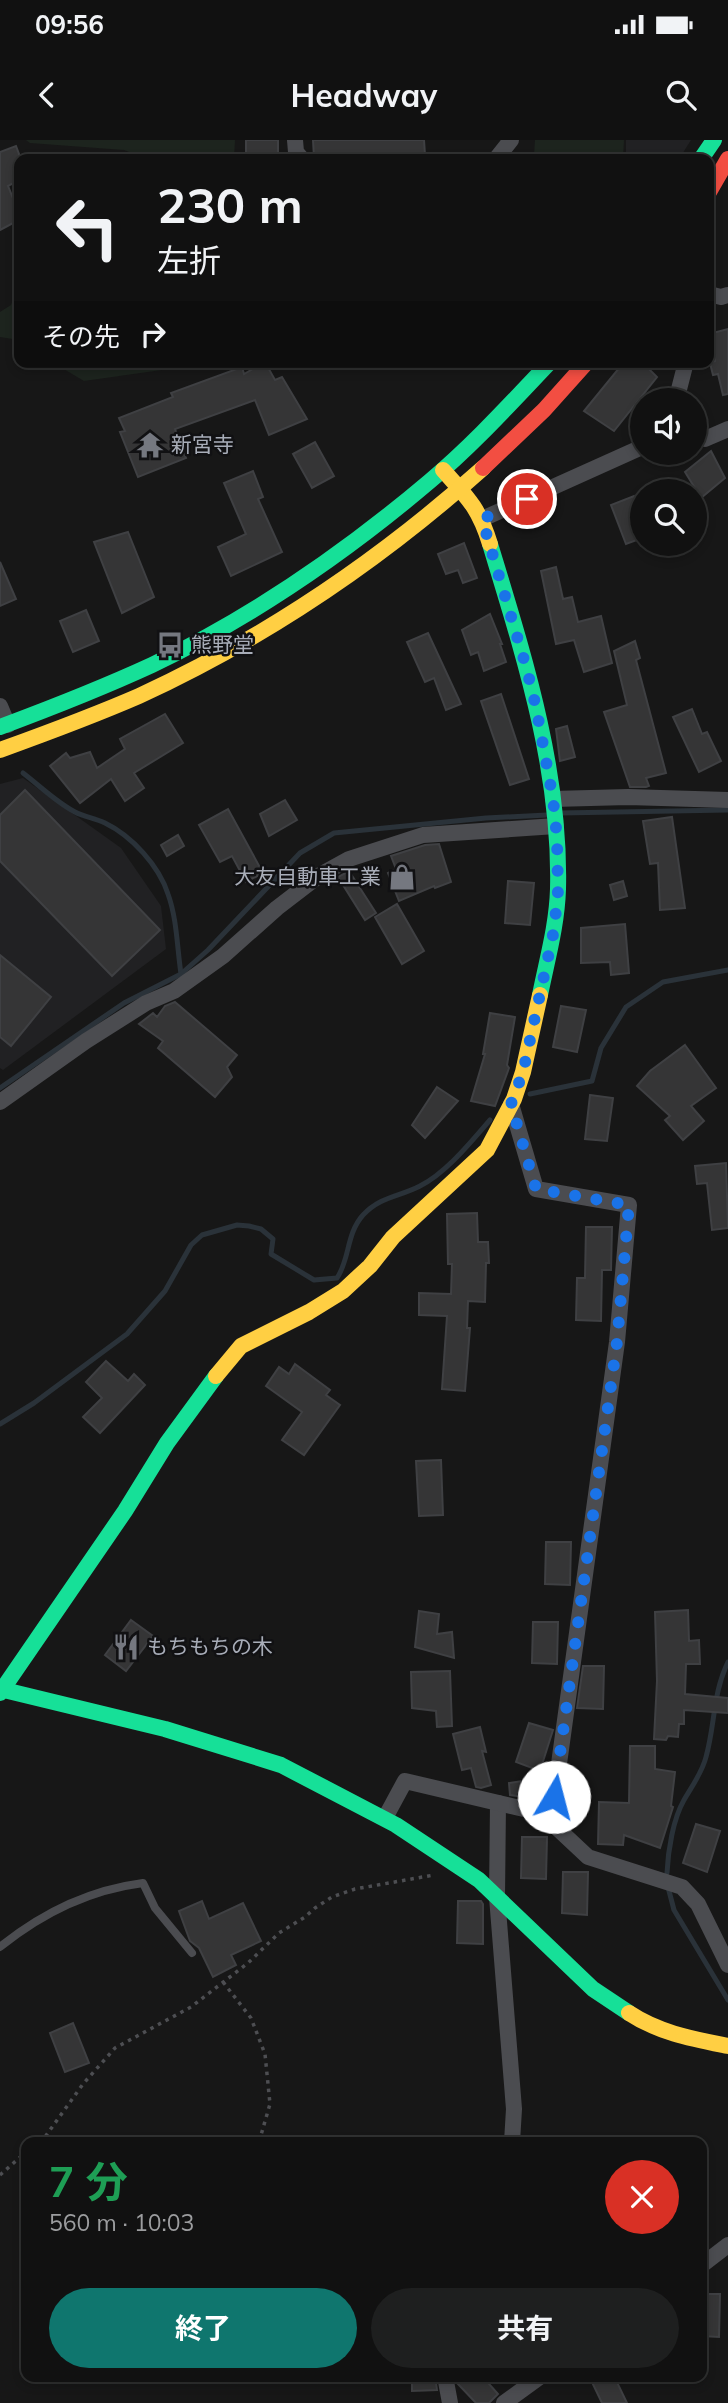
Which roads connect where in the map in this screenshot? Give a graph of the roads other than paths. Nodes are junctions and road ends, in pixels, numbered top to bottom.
1 (511, 140) edge
2 (500, 154) edge
3 (728, 159) edge
4 (714, 183) edge
5 (545, 368) edge
6 (582, 368) edge
7 (684, 368) edge
8 (679, 388) edge
9 (728, 429) edge
10 (707, 438) edge
11 (630, 452) edge
12 (443, 470) junction
13 (461, 490) junction
14 (482, 519) junction
15 (0, 706) edge
16 (4, 726) edge
17 (0, 750) edge
18 (728, 800) edge
19 (554, 813) junction
20 (0, 1102) edge
21 (511, 1104) junction
22 (1, 1691) edge
23 (498, 1803) junction
24 (385, 1818) junction
25 (551, 1822) junction
26 (497, 1897) junction
27 (0, 1947) edge
28 (192, 1953) dead end
29 (728, 1965) edge
30 (728, 2046) edge
31 (512, 2137) edge
32 (728, 2245) edge
33 (707, 2261) edge
34 (446, 2382) edge
35 (533, 2382) edge
36 (450, 2403) edge
37 (504, 2403) edge

1 - 2 street
3 - 4 street
5 - 12 street
6 - 13 street
7 - 8 street
9 - 10 street
11 - 14 street
12 - 13 street
12 - 16 street
13 - 14 street
13 - 17 street
14 - 19 street
15 - 16 street
18 - 19 street
19 - 20 street
19 - 21 street
21 - 22 street
21 - 25 street
22 - 24 street
23 - 24 street
23 - 25 street
23 - 26 street
24 - 26 street
25 - 29 street
26 - 30 street
26 - 31 street
27 - 28 lane
32 - 33 street
34 - 36 street
35 - 37 street

